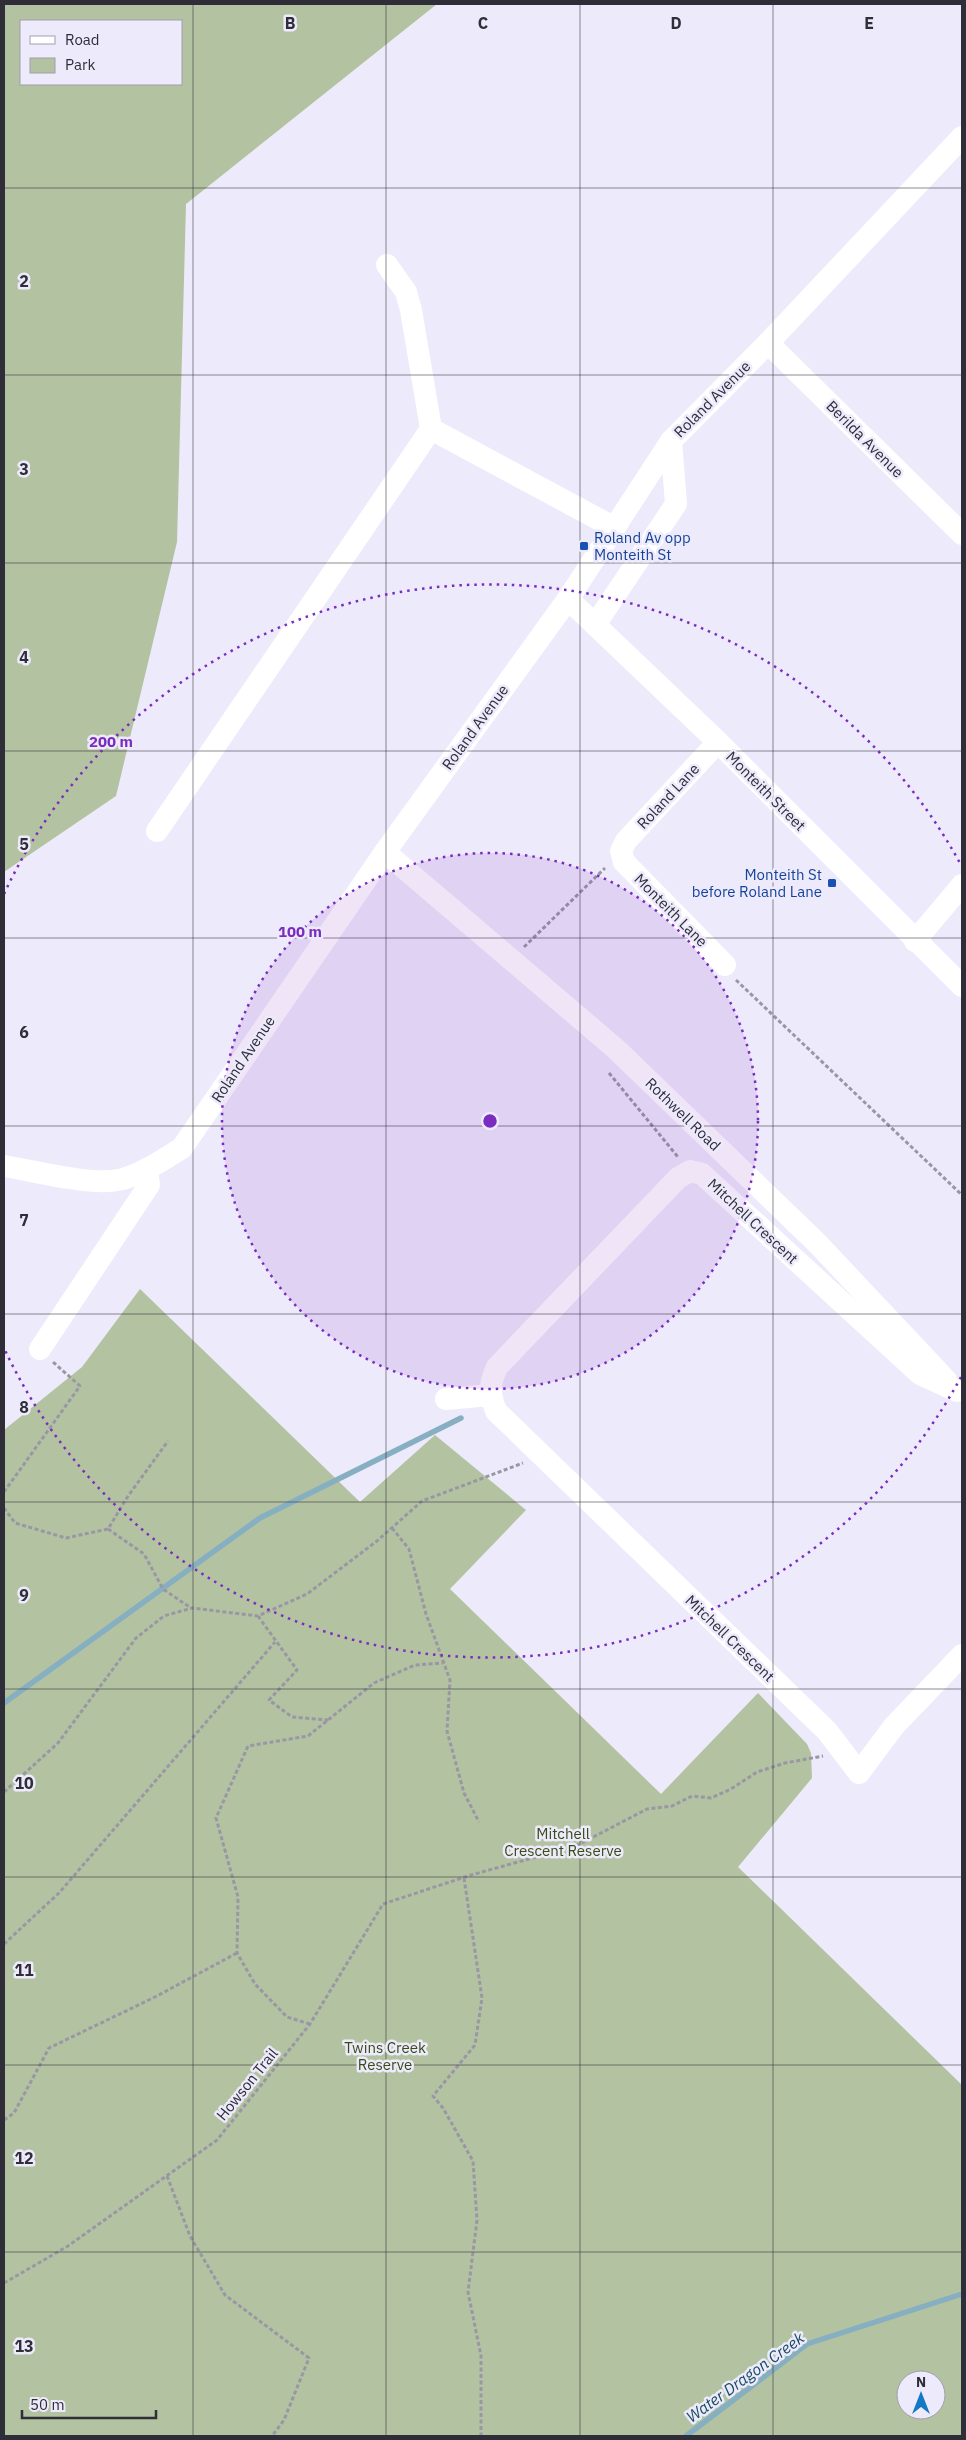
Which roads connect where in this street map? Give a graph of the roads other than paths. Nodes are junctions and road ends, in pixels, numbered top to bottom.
1 (962, 137) edge
2 (387, 265) dead end
3 (768, 343) junction
4 (431, 429) junction
5 (671, 441) junction
6 (614, 528) junction
7 (962, 534) edge
8 (568, 599) junction
9 (595, 625) junction
10 (718, 742) junction
11 (158, 830) dead end
12 (622, 851) joint
13 (385, 852) junction
14 (962, 885) edge
15 (915, 941) junction
16 (725, 965) road end
17 (962, 986) edge
18 (4, 1166) edge
19 (147, 1170) junction
20 (40, 1350) road end
21 (959, 1394) edge
22 (490, 1395) junction
23 (446, 1399) dead end
24 (962, 1655) edge

1 - 3 street, Roland Avenue
2 - 4 street
3 - 5 street, Roland Avenue
3 - 7 street, Berilda Avenue
4 - 6 street
4 - 11 street
5 - 6 street, Roland Avenue
5 - 9 street
6 - 8 street, Roland Avenue
8 - 9 street, Monteith Street
8 - 13 street, Roland Avenue
9 - 10 street, Monteith Street
10 - 12 street, Roland Lane
10 - 15 street, Monteith Street
12 - 16 street, Monteith Lane
13 - 19 street, Roland Avenue
13 - 21 street, Rothwell Road
14 - 15 street
15 - 17 street, Monteith Street
18 - 19 street, Roland Avenue
19 - 20 street
21 - 22 street, Mitchell Crescent
22 - 23 street
22 - 24 street, Mitchell Crescent

